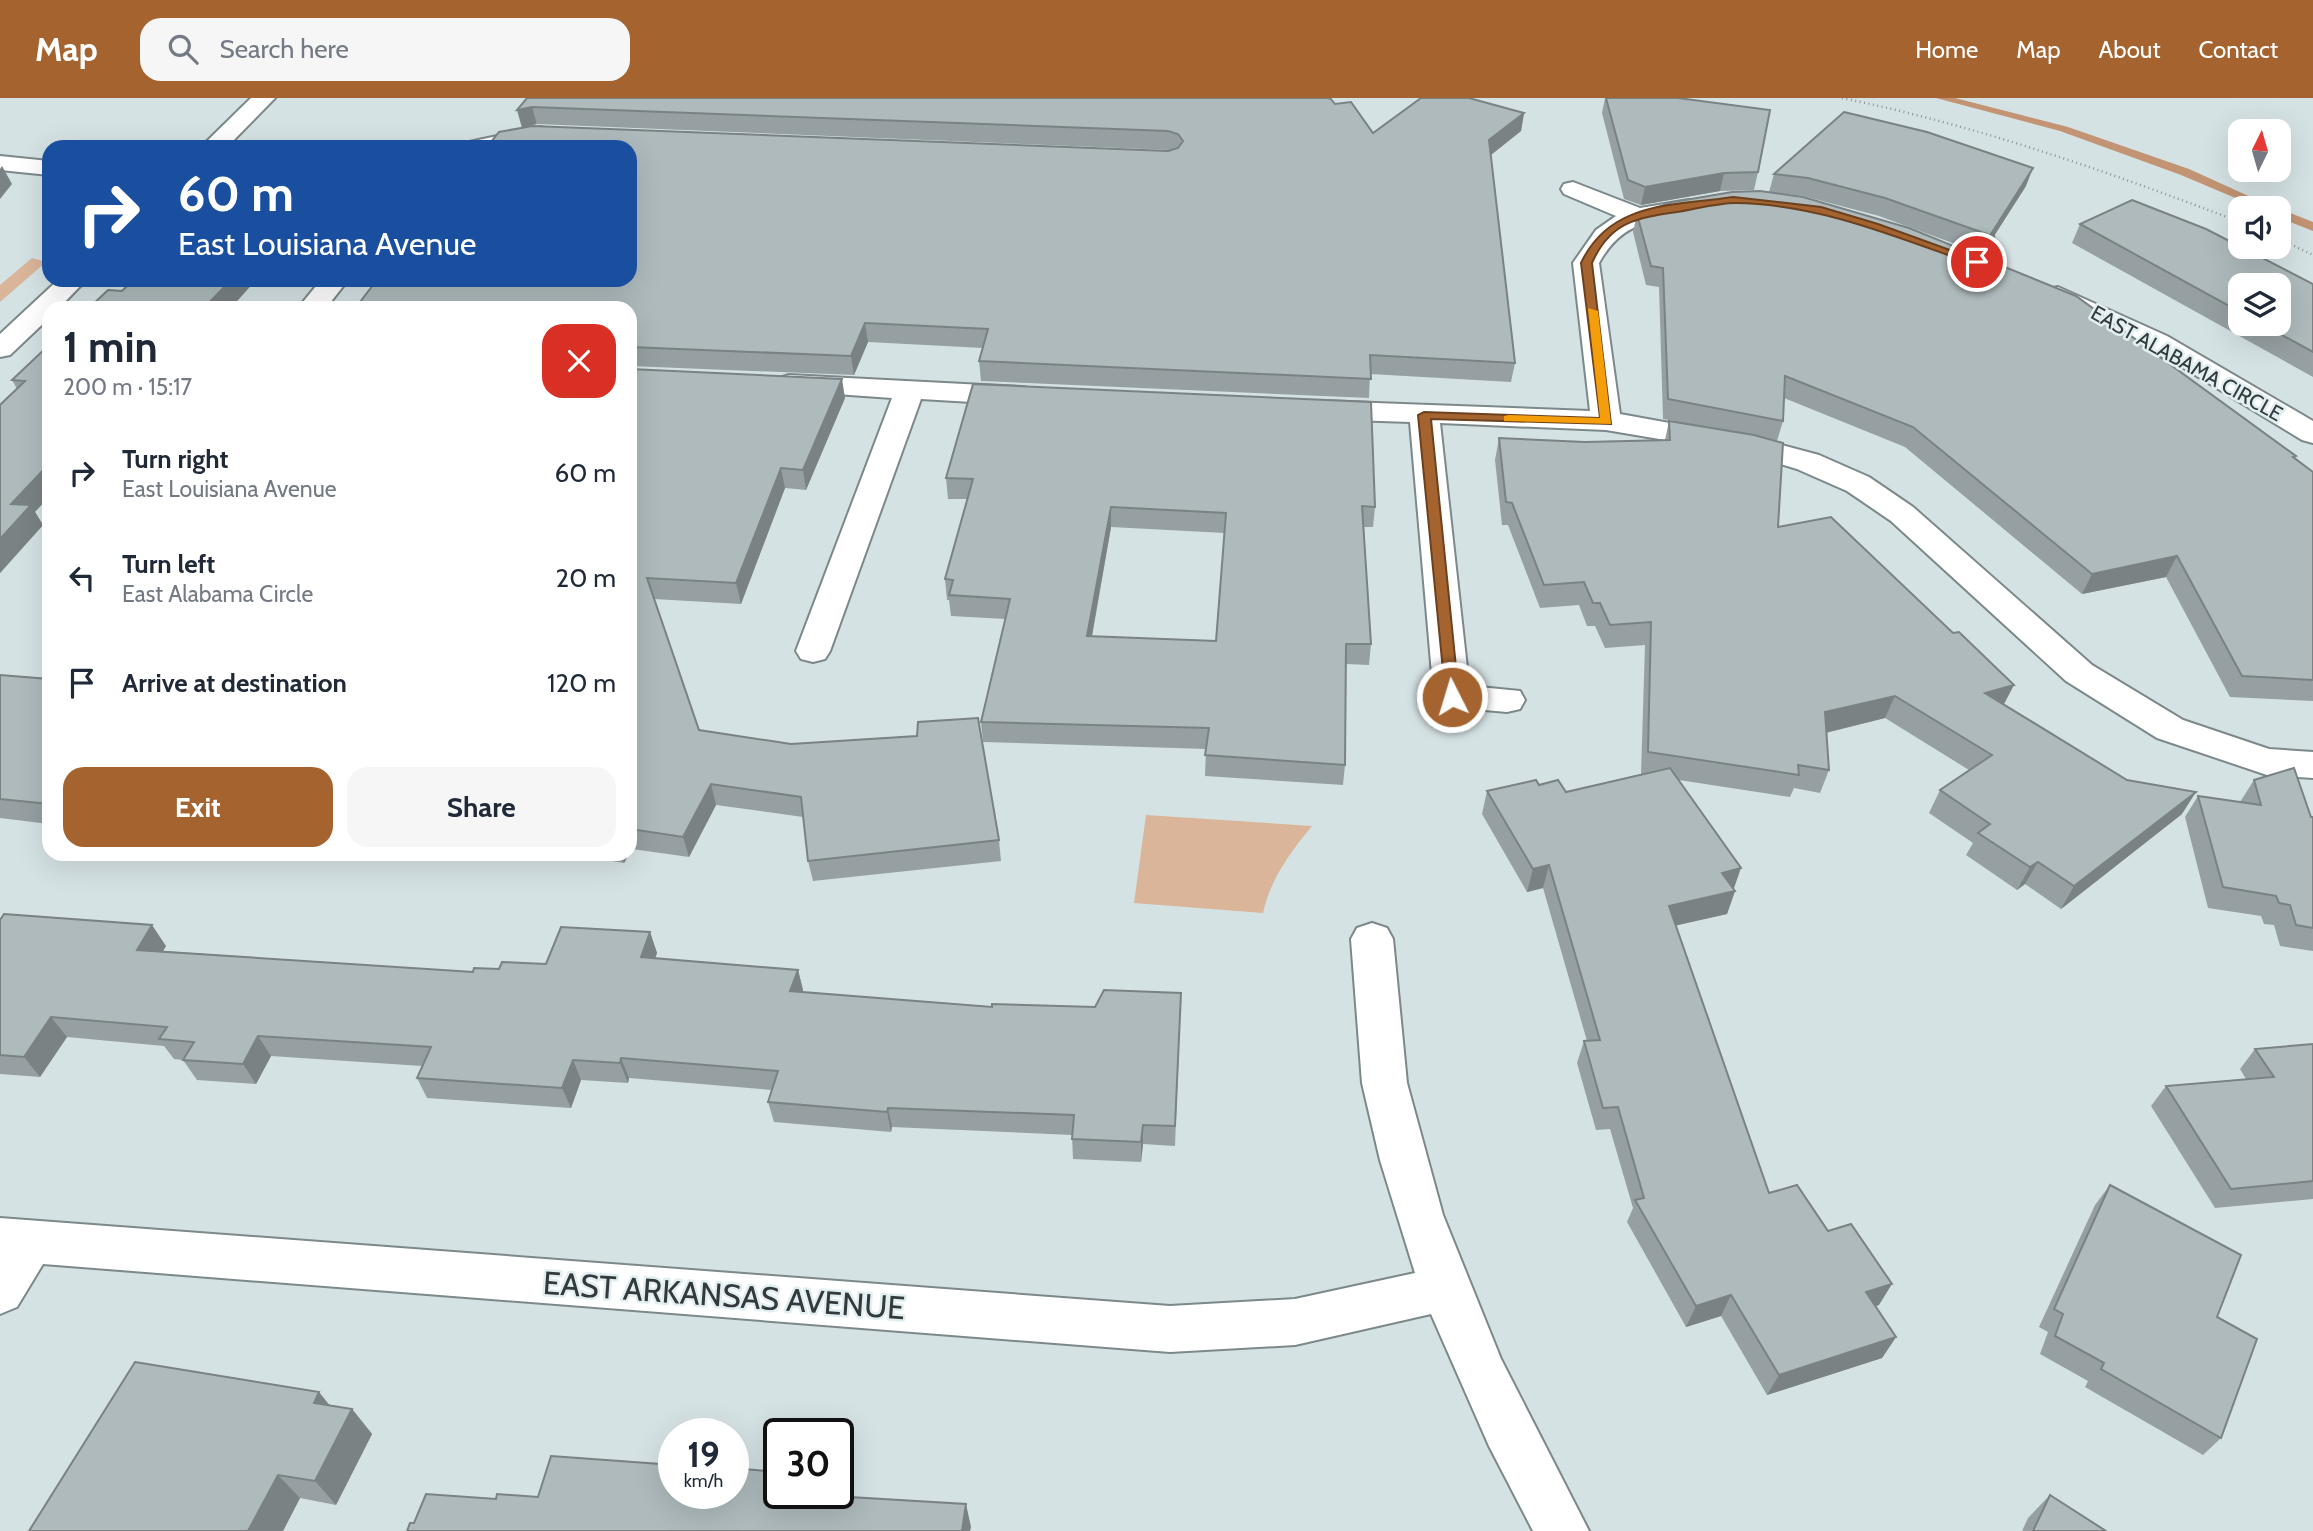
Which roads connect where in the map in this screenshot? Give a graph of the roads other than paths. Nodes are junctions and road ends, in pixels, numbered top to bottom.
1 (264, 98) edge
2 (564, 135) edge
3 (220, 140) edge
4 (509, 140) edge
5 (0, 163) edge
6 (42, 167) edge
7 (1573, 189) dead end
8 (1719, 202) edge
9 (1636, 215) junction
10 (66, 287) edge
11 (329, 287) edge
12 (2040, 288) edge
13 (51, 301) edge
14 (318, 301) edge
15 (42, 309) edge
16 (0, 349) edge
17 (763, 383) edge
18 (910, 390) junction
19 (1049, 397) edge
20 (1285, 409) edge
21 (1424, 415) junction
22 (1606, 422) junction
23 (2313, 434) edge
24 (813, 651) dead end
25 (1507, 700) dead end
26 (2313, 765) edge
27 (1372, 939) dead end
28 (15, 1240) edge
29 (1444, 1289) junction
30 (0, 1291) edge
31 (1562, 1531) edge

1 - 3 street
2 - 4 street
5 - 6 street
7 - 9 street
8 - 9 street
9 - 22 street
10 - 13 street
11 - 14 street
12 - 23 street, EAST ALABAMA CIRCLE
15 - 16 street
17 - 18 street
18 - 19 street
18 - 24 street
20 - 21 street
21 - 22 street
21 - 25 street
22 - 26 street
27 - 29 street
28 - 29 street, EAST ARKANSAS AVENUE
28 - 30 street
29 - 31 street

